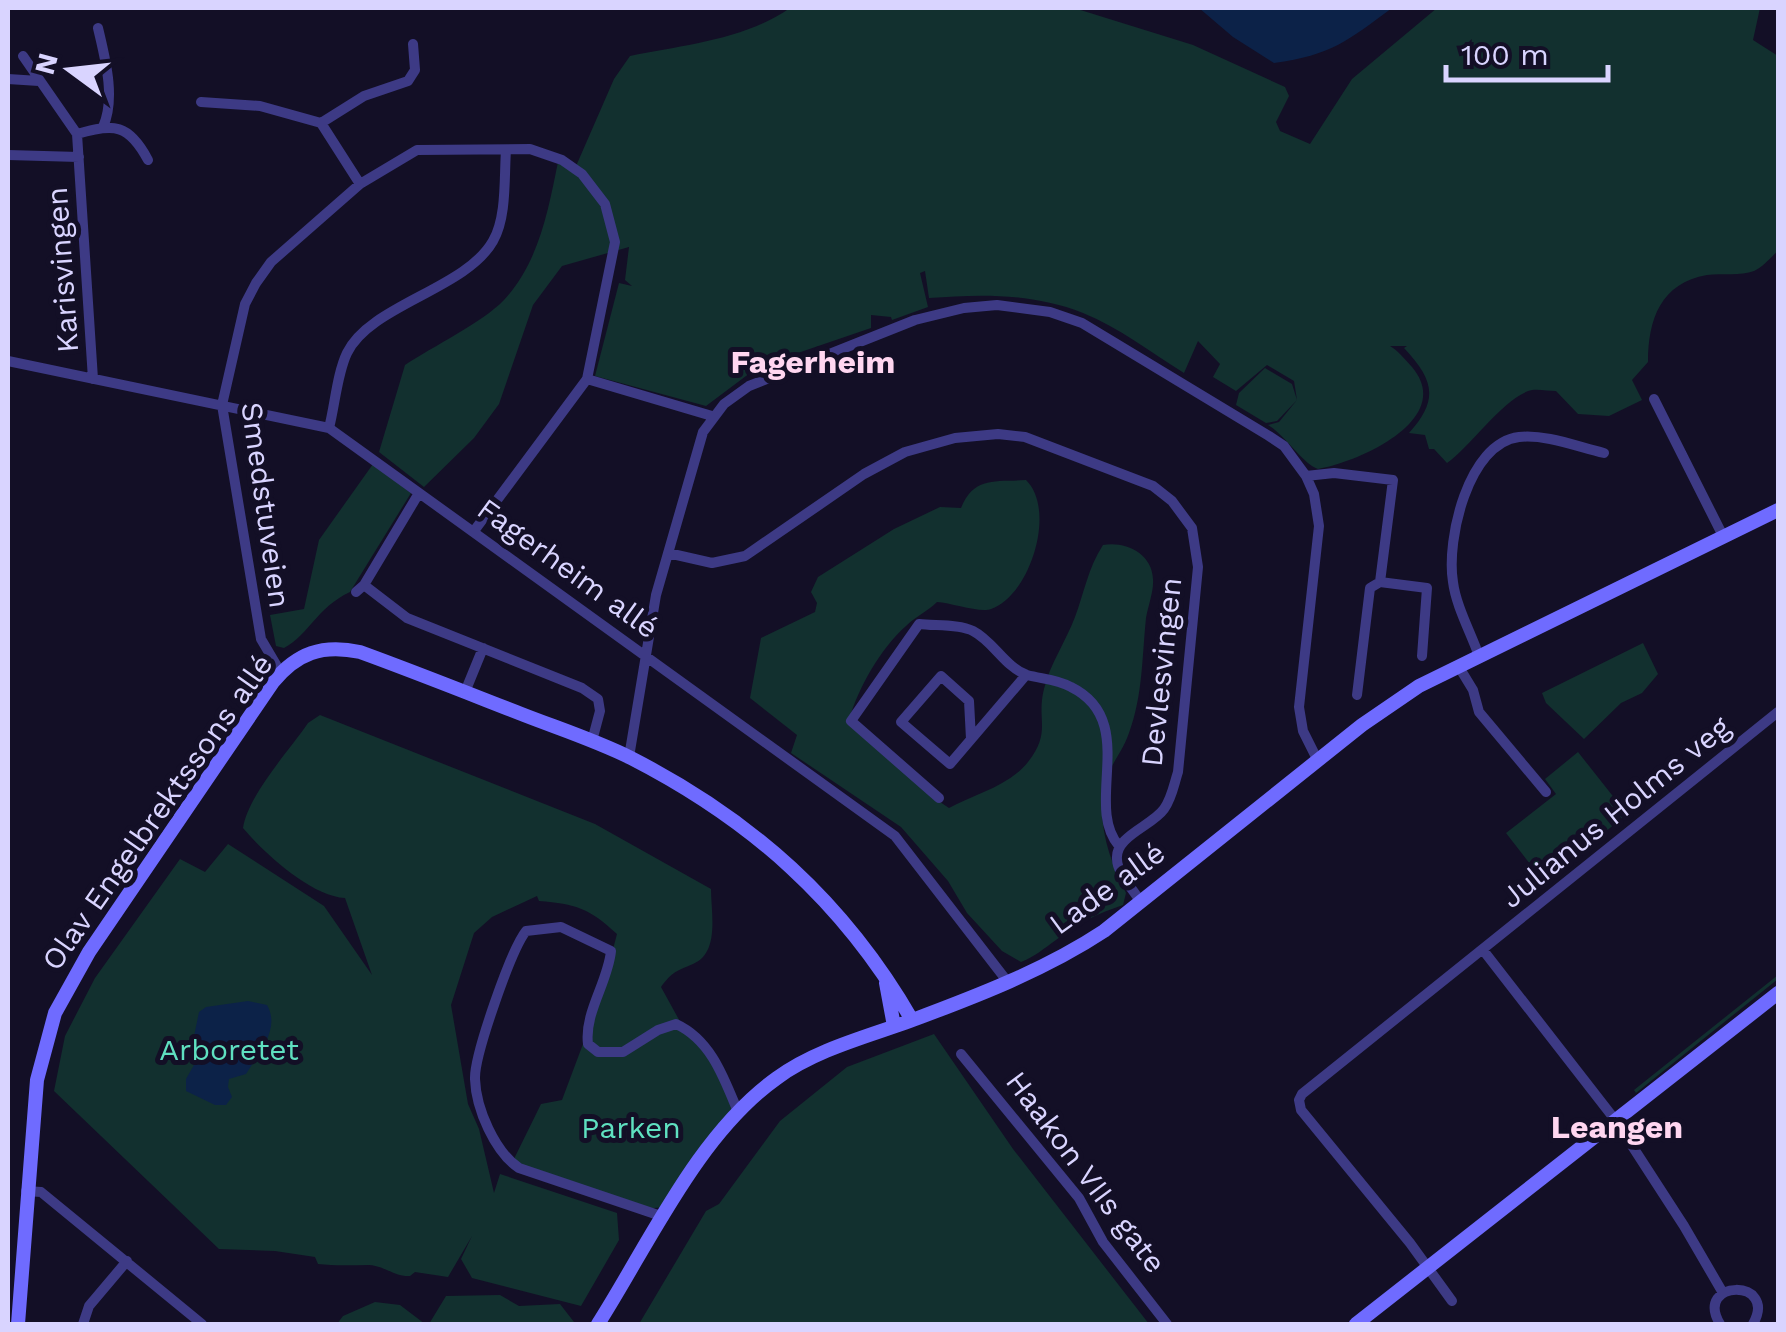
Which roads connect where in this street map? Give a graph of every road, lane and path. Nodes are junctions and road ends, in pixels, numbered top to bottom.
1 (98, 28) dead end
2 (413, 44) dead end
3 (23, 56) dead end
4 (8, 79) edge
5 (39, 81) junction
6 (201, 102) dead end
7 (321, 124) junction
8 (102, 127) junction
9 (77, 134) junction
10 (506, 150) junction
11 (8, 154) edge
12 (79, 158) junction
13 (148, 160) dead end
14 (360, 184) junction
15 (8, 361) edge
16 (94, 378) junction
17 (587, 379) junction
18 (1654, 399) dead end
19 (222, 405) junction
20 (712, 416) junction
21 (329, 428) junction
22 (1604, 453) dead end
23 (1306, 476) junction
24 (419, 493) junction
25 (1778, 510) edge
26 (474, 531) junction
27 (1723, 536) junction
28 (668, 553) junction
29 (1380, 582) junction
30 (484, 648) junction
31 (645, 654) junction
32 (1422, 656) dead end
33 (1479, 656) junction
34 (1459, 667) junction
35 (281, 673) junction
36 (1026, 674) junction
37 (465, 692) junction
38 (1356, 696) dead end
39 (1778, 712) edge
40 (971, 739) junction
41 (592, 742) junction
42 (629, 757) junction
43 (1317, 759) junction
44 (1546, 792) dead end
45 (939, 798) dead end
46 (1119, 846) junction
47 (1140, 901) junction
48 (1482, 950) junction
49 (884, 972) junction
50 (1007, 982) junction
51 (1778, 993) edge
52 (912, 1020) junction
53 (894, 1026) junction
54 (961, 1054) dead end
55 (738, 1112) junction
56 (1616, 1121) junction
57 (26, 1191) junction
58 (664, 1217) junction
59 (127, 1261) junction
60 (1428, 1268) junction
61 (1723, 1293) junction
62 (1452, 1301) dead end
63 (18, 1324) edge
64 (83, 1324) edge
65 (202, 1324) edge
66 (598, 1324) edge
67 (1166, 1324) edge
68 (1356, 1324) edge
69 (1720, 1324) edge
70 (1753, 1324) edge

1 - 8 street
2 - 7 street
3 - 5 street
4 - 5 street
5 - 9 street
6 - 7 street
7 - 14 street
8 - 9 street
8 - 13 street
9 - 12 street, Karisvingen
10 - 14 street, Smedstuveien
10 - 17 street, Smedstuveien
10 - 21 street
11 - 12 street, Karisvingen
12 - 16 street, Karisvingen
14 - 19 street, Smedstuveien
15 - 16 street, Fagerheim allé
16 - 19 street, Fagerheim allé
17 - 20 street
17 - 26 street
18 - 27 street
19 - 21 street, Fagerheim allé
19 - 35 street, Smedstuveien
20 - 23 street
20 - 28 street
21 - 24 street, Fagerheim allé
22 - 33 street
23 - 29 street
23 - 43 street
24 - 26 street, Fagerheim allé
24 - 30 street
25 - 27 street, Lade allé
26 - 31 street, Fagerheim allé
27 - 33 street, Lade allé
28 - 31 street
28 - 46 street, Devlesvingen
29 - 32 street
29 - 38 street
30 - 37 street
30 - 41 street
31 - 42 street
31 - 50 street, Fagerheim allé
33 - 34 street, Lade allé
34 - 43 street, Lade allé
34 - 44 street
35 - 37 street, Olav Engelbrektssons allé
35 - 57 street, Olav Engelbrektssons allé
36 - 40 street
36 - 45 street, Devlesvingen
36 - 46 street, Devlesvingen
37 - 41 street, Olav Engelbrektssons allé
39 - 48 street, Julianus Holms veg
40 - 40 street
41 - 42 street, Olav Engelbrektssons allé
42 - 49 street, Olav Engelbrektssons allé
43 - 47 street, Lade allé
46 - 47 street, Devlesvingen
47 - 50 street, Lade allé
48 - 56 street
48 - 60 street, Julianus Holms veg
49 - 52 street, Olav Engelbrektssons allé
49 - 53 street, Olav Engelbrektssons allé
50 - 52 street, Lade allé
51 - 56 street
52 - 53 street, Lade allé
53 - 55 street, Lade allé
54 - 67 street, Haakon VIIs gate
55 - 58 street, Lade allé
55 - 58 street
56 - 60 street
56 - 61 street
57 - 59 street
57 - 63 street, Olav Engelbrektssons allé
58 - 66 street, Lade allé
59 - 64 street
59 - 65 street
60 - 62 street
60 - 68 street
61 - 69 street
61 - 70 street

